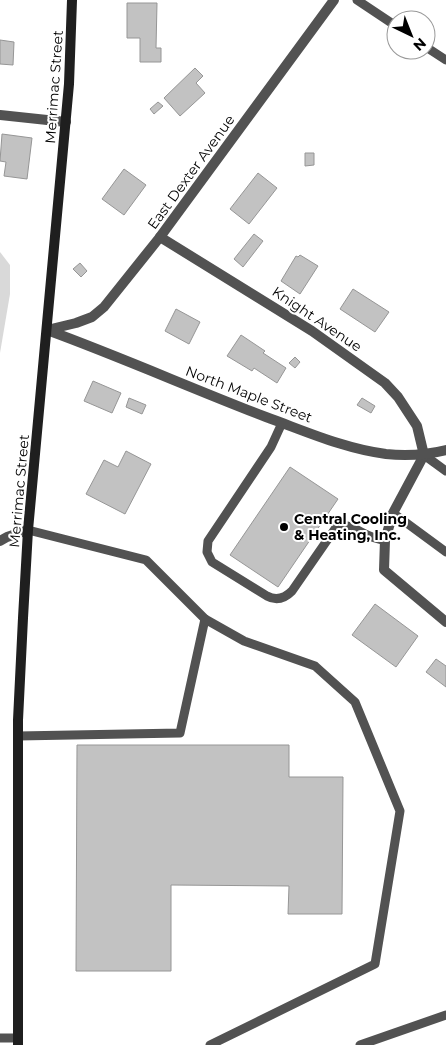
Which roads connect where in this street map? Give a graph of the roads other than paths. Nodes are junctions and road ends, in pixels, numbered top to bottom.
1 (72, 0) edge
2 (334, 0) edge
3 (357, 0) edge
4 (386, 19) edge
5 (0, 115) edge
6 (66, 122) junction
7 (160, 237) junction
8 (47, 330) junction
9 (282, 423) junction
10 (446, 450) edge
11 (424, 455) junction
12 (446, 471) edge
13 (393, 513) junction
14 (28, 530) junction
15 (385, 540) junction
16 (0, 542) edge
17 (446, 552) edge
18 (205, 619) junction
19 (446, 622) edge
20 (18, 736) junction
21 (446, 1015) edge
22 (0, 1038) edge
23 (18, 1042) edge
24 (210, 1045) edge
25 (360, 1045) edge

1 - 6 main road, Merrimac Street
2 - 7 street, East Dexter Avenue
3 - 4 lane
5 - 6 street
6 - 8 main road, Merrimac Street
7 - 8 street, East Dexter Avenue
7 - 11 street, Knight Avenue
8 - 9 street, North Maple Street
8 - 14 main road, Merrimac Street
9 - 11 street, North Maple Street
9 - 15 lane
10 - 11 street, North Maple Street
11 - 12 lane
11 - 13 street
13 - 15 street
13 - 17 lane
14 - 16 street
14 - 18 lane
14 - 20 main road, Merrimac Street
15 - 19 street
18 - 20 lane
18 - 24 lane
20 - 23 main road, Merrimac Street
21 - 25 lane
22 - 23 lane

